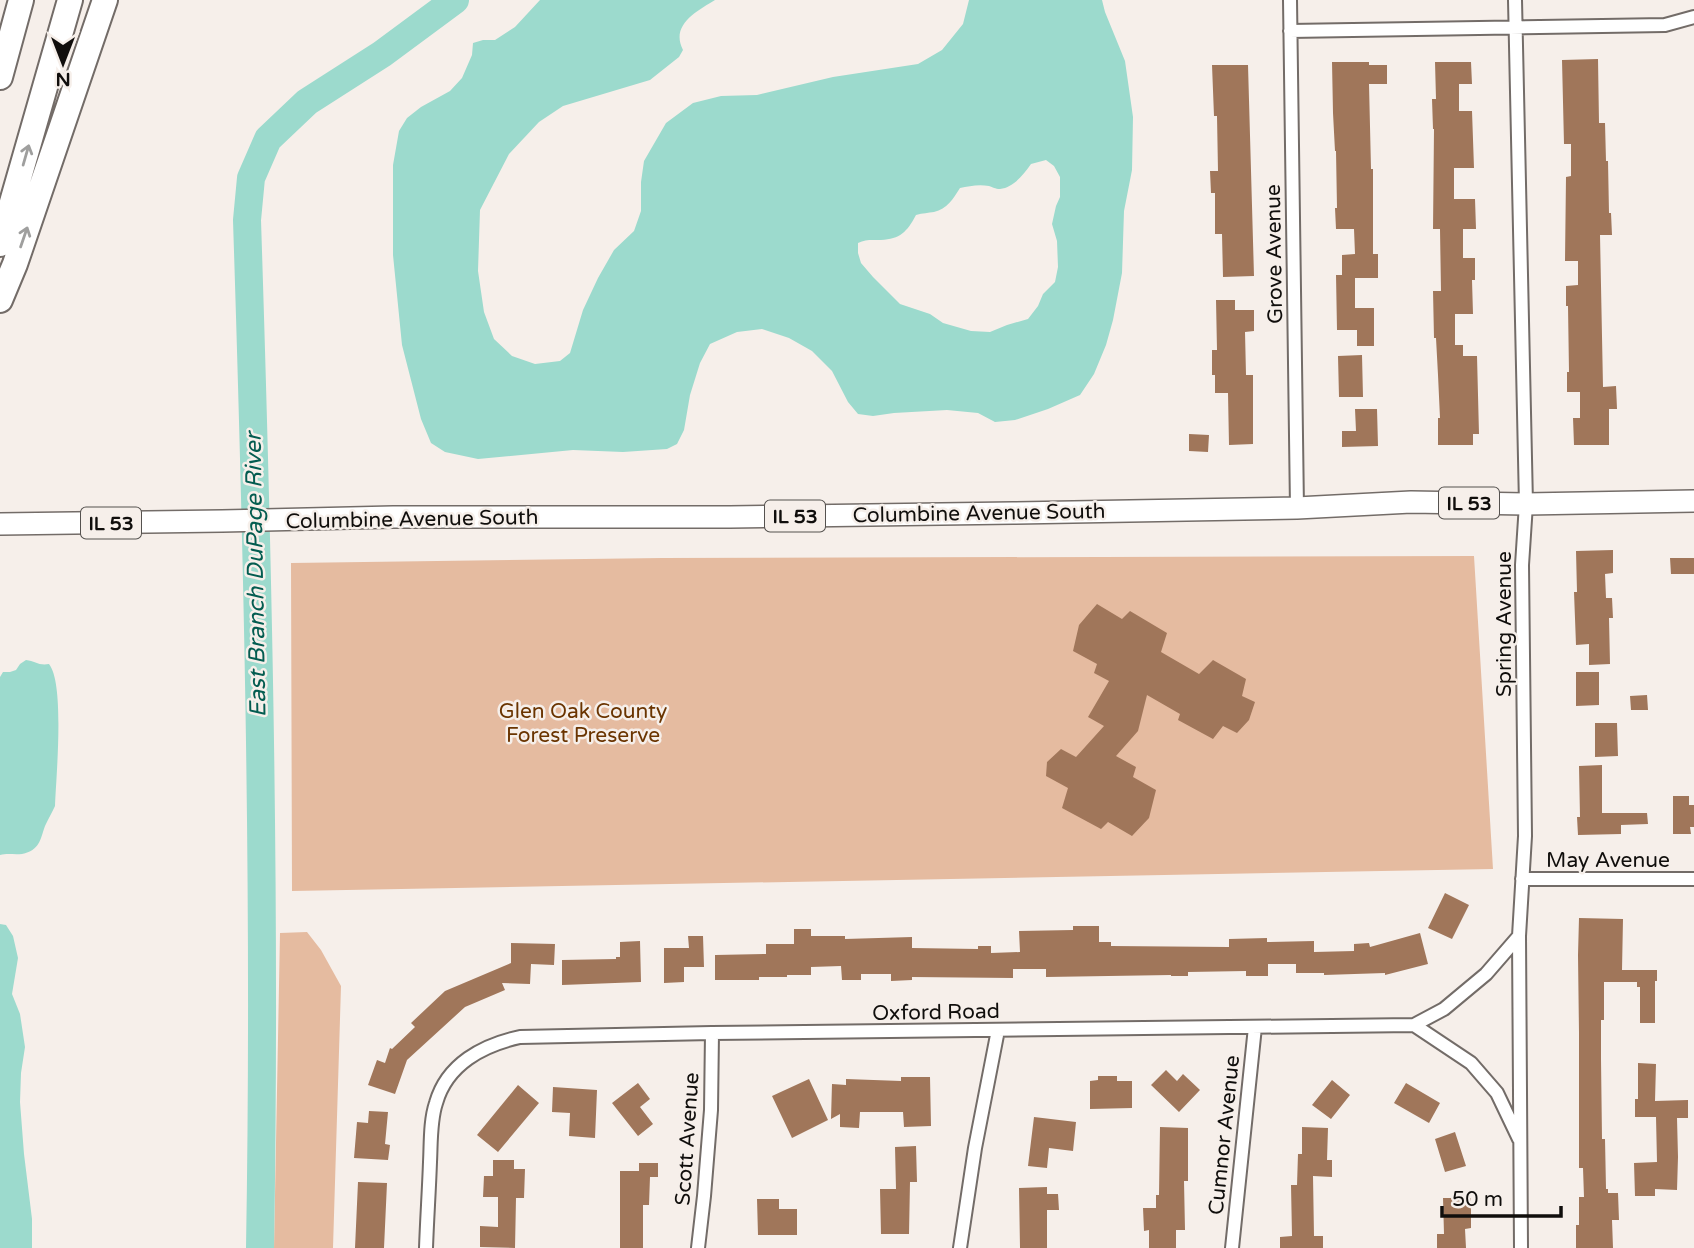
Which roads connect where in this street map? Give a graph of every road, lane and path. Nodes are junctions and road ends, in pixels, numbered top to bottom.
1 (21, 0) edge
2 (70, 0) edge
3 (105, 0) edge
4 (1290, 0) edge
5 (1515, 0) edge
6 (1694, 17) edge
7 (1516, 28) junction
8 (1290, 31) junction
9 (0, 77) edge
10 (0, 244) edge
11 (0, 300) edge
12 (1694, 501) edge
13 (1526, 504) junction
14 (1297, 508) junction
15 (0, 524) edge
16 (1522, 879) junction
17 (1694, 879) edge
18 (1519, 936) junction
19 (1414, 1025) junction
20 (1255, 1027) junction
21 (998, 1030) junction
22 (712, 1033) junction
23 (1521, 1142) junction
24 (426, 1248) edge
25 (698, 1248) edge
26 (960, 1248) edge
27 (1232, 1248) edge
28 (1521, 1248) edge

1 - 9 highway
10 -> 2 highway
11 -> 3 highway
4 - 8 street, Grove Avenue
5 - 7 street, Spring Avenue
6 - 7 street
7 - 8 street
7 - 13 street, Spring Avenue
8 - 14 street, Grove Avenue
12 - 13 main road, Columbine Avenue South / IL 53
13 - 14 main road, Columbine Avenue South / IL 53
13 - 16 street, Spring Avenue
14 - 15 main road, Columbine Avenue South / IL 53
16 - 17 street, May Avenue
16 - 18 street, Spring Avenue
18 - 19 street, Oxford Road
18 - 23 street, Spring Avenue
19 - 20 street, Oxford Road
19 - 23 street
20 - 21 street, Oxford Road
20 - 27 street, Cumnor Avenue
21 - 22 street, Oxford Road
21 - 26 street
22 - 24 street, Oxford Road
22 - 25 street, Scott Avenue
23 - 28 street, Spring Avenue

